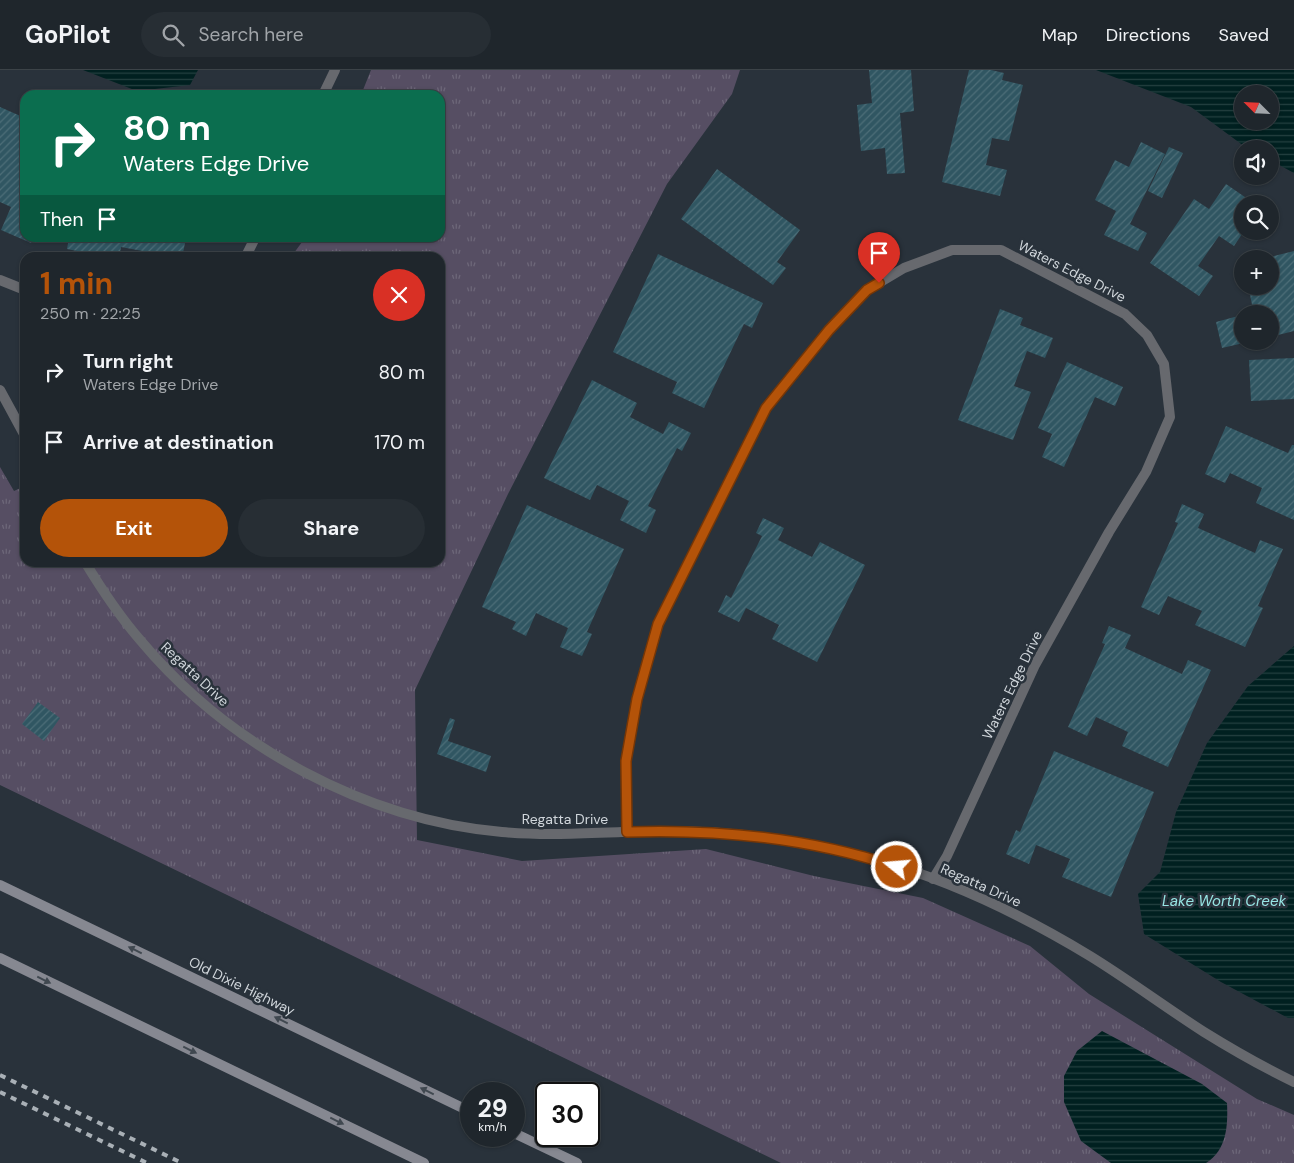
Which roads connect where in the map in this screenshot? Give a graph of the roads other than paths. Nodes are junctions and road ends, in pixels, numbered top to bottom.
1 (335, 70) edge
2 (325, 90) edge
3 (0, 280) edge
4 (20, 288) edge
5 (0, 390) edge
6 (20, 426) edge
7 (88, 567) edge
8 (627, 832) junction
9 (933, 878) junction
10 (0, 885) edge
11 (0, 958) edge
12 (1294, 1082) edge
13 (460, 1107) edge
14 (525, 1138) edge
15 (424, 1163) edge
16 (576, 1163) edge

1 - 2 street
3 - 4 street
5 - 6 street
7 - 8 street, Regatta Drive
8 - 9 street, Regatta Drive
8 - 9 street, Waters Edge Drive
9 - 12 street, Regatta Drive
13 -> 10 main road, Old Dixie Highway
11 -> 15 main road
14 - 16 main road

